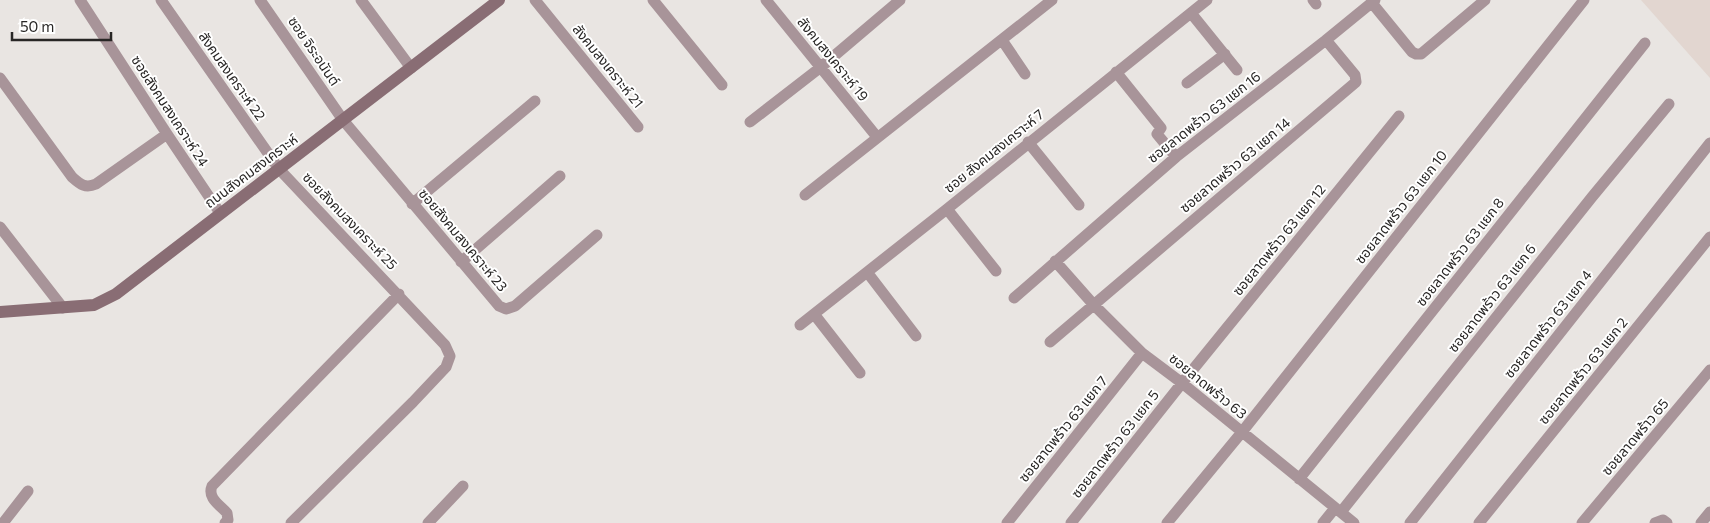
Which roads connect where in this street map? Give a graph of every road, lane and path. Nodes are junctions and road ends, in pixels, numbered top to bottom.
1 (80, 0) edge
2 (161, 0) edge
3 (260, 0) edge
4 (361, 0) edge
5 (499, 0) edge
6 (536, 0) edge
7 (653, 0) edge
8 (766, 0) edge
9 (900, 0) edge
10 (1052, 0) edge
11 (1207, 0) edge
12 (1485, 0) edge
13 (1584, 0) edge
14 (1373, 1) edge
15 (1191, 13) junction
16 (1002, 40) junction
17 (1326, 40) junction
18 (1645, 43) dead end
19 (1224, 54) junction
20 (821, 67) junction
21 (411, 68) junction
22 (1237, 70) dead end
23 (1116, 72) junction
24 (1025, 74) dead end
25 (0, 78) edge
26 (1188, 84) dead end
27 (722, 85) dead end
28 (535, 101) dead end
29 (1668, 104) dead end
30 (1399, 116) dead end
31 (343, 120) junction
32 (750, 122) dead end
33 (638, 128) dead end
34 (167, 134) junction
35 (877, 137) junction
36 (1028, 142) junction
37 (1710, 143) edge
38 (1176, 157) junction
39 (279, 168) junction
40 (560, 176) dead end
41 (805, 195) dead end
42 (412, 204) junction
43 (1079, 205) dead end
44 (947, 209) junction
45 (220, 213) junction
46 (0, 227) edge
47 (597, 235) dead end
48 (1710, 237) edge
49 (1055, 261) junction
50 (461, 262) junction
51 (996, 271) dead end
52 (866, 272) junction
53 (399, 294) junction
54 (1014, 298) dead end
55 (1093, 304) junction
56 (63, 308) junction
57 (0, 312) edge
58 (814, 314) junction
59 (800, 325) dead end
60 (916, 336) dead end
61 (1050, 342) dead end
62 (1142, 353) junction
63 (1710, 370) edge
64 (860, 373) dead end
65 (1182, 383) junction
66 (1242, 432) junction
67 (1299, 479) junction
68 (463, 486) dead end
69 (28, 491) dead end
70 (1338, 510) junction
71 (1710, 512) edge
72 (3, 523) edge
73 (225, 523) edge
74 (291, 523) edge
75 (428, 523) edge
76 (1007, 523) edge
77 (1071, 523) edge
78 (1167, 523) edge
79 (1322, 523) edge
80 (1354, 523) edge
81 (1410, 523) edge
82 (1479, 523) edge
83 (1582, 523) edge
84 (1655, 523) edge
85 (1667, 523) edge
86 (1701, 523) edge

1 - 34 street, ซอยสังคมสงเคราะห์ 24
2 - 39 street, สังคมสงเคราะห์ 22
3 - 31 street, ซอย จิระอนันต์
4 - 21 street
5 - 21 main road, ถนนสังคมสงเคราะห์
6 - 33 street, สังคมสงเคราะห์ 21
7 - 27 street
8 - 20 street, สังคมสงเคราะห์ 19
9 - 20 street
10 - 16 street
11 - 15 street, ซอย สังคมสงเคราะห์ 7
12 - 14 street
13 - 66 street, ซอยลาดพร้าว 63 แยก 10
14 - 17 street, ซอยลาดพร้าว 63 แยก 16
15 - 19 street
15 - 23 street, ซอย สังคมสงเคราะห์ 7
16 - 24 street
16 - 35 street
17 - 38 street, ซอยลาดพร้าว 63 แยก 16
17 - 55 street, ซอยลาดพร้าว 63 แยก 14
18 - 67 street, ซอยลาดพร้าว 63 แยก 8
19 - 22 street
19 - 26 street
20 - 32 street
20 - 35 street, สังคมสงเคราะห์ 19
21 - 31 main road, ถนนสังคมสงเคราะห์
23 - 36 street, ซอย สังคมสงเคราะห์ 7
23 - 38 street
25 - 34 street
28 - 42 street
29 - 70 street, ซอยลาดพร้าว 63 แยก 6
30 - 65 street, ซอยลาดพร้าว 63 แยก 12
31 - 39 main road, ถนนสังคมสงเคราะห์
31 - 42 street, ซอยสังคมสงเคราะห์ 23
34 - 45 street, ซอยสังคมสงเคราะห์ 24
35 - 41 street
36 - 43 street
36 - 44 street, ซอย สังคมสงเคราะห์ 7
37 - 81 street, ซอยลาดพร้าว 63 แยก 4
38 - 49 street, ซอยลาดพร้าว 63 แยก 16
39 - 45 main road, ถนนสังคมสงเคราะห์
39 - 53 street, ซอยสังคมสงเคราะห์ 25
40 - 50 street
42 - 50 street, ซอยสังคมสงเคราะห์ 23
44 - 51 street
44 - 52 street, ซอย สังคมสงเคราะห์ 7
45 - 56 main road, ถนนสังคมสงเคราะห์
46 - 56 street
47 - 50 street, ซอยสังคมสงเคราะห์ 23
48 - 82 street, ซอยลาดพร้าว 63 แยก 2
49 - 54 street, ซอยลาดพร้าว 63 แยก 16
49 - 55 street, ซอยลาดพร้าว 63
52 - 58 street, ซอย สังคมสงเคราะห์ 7
52 - 60 street
53 - 73 street
53 - 74 street, ซอยสังคมสงเคราะห์ 25
55 - 61 street
55 - 62 street, ซอยลาดพร้าว 63
56 - 57 main road, ถนนสังคมสงเคราะห์
58 - 59 street, ซอย สังคมสงเคราะห์ 7
58 - 64 street
62 - 65 street, ซอยลาดพร้าว 63
62 - 76 street, ซอยลาดพร้าว 63 แยก 7
63 - 83 street, ซอยลาดพร้าว 65
65 - 66 street, ซอยลาดพร้าว 63
65 - 77 street, ซอยลาดพร้าว 63 แยก 5
66 - 67 street, ซอยลาดพร้าว 63
66 - 78 street, ซอยลาดพร้าว 63 แยก 10
67 - 70 street, ซอยลาดพร้าว 63
68 - 75 street
69 - 72 street
70 - 79 street, ซอยลาดพร้าว 63 แยก 6
70 - 80 street, ซอยลาดพร้าว 63
71 - 86 street
84 - 85 street

